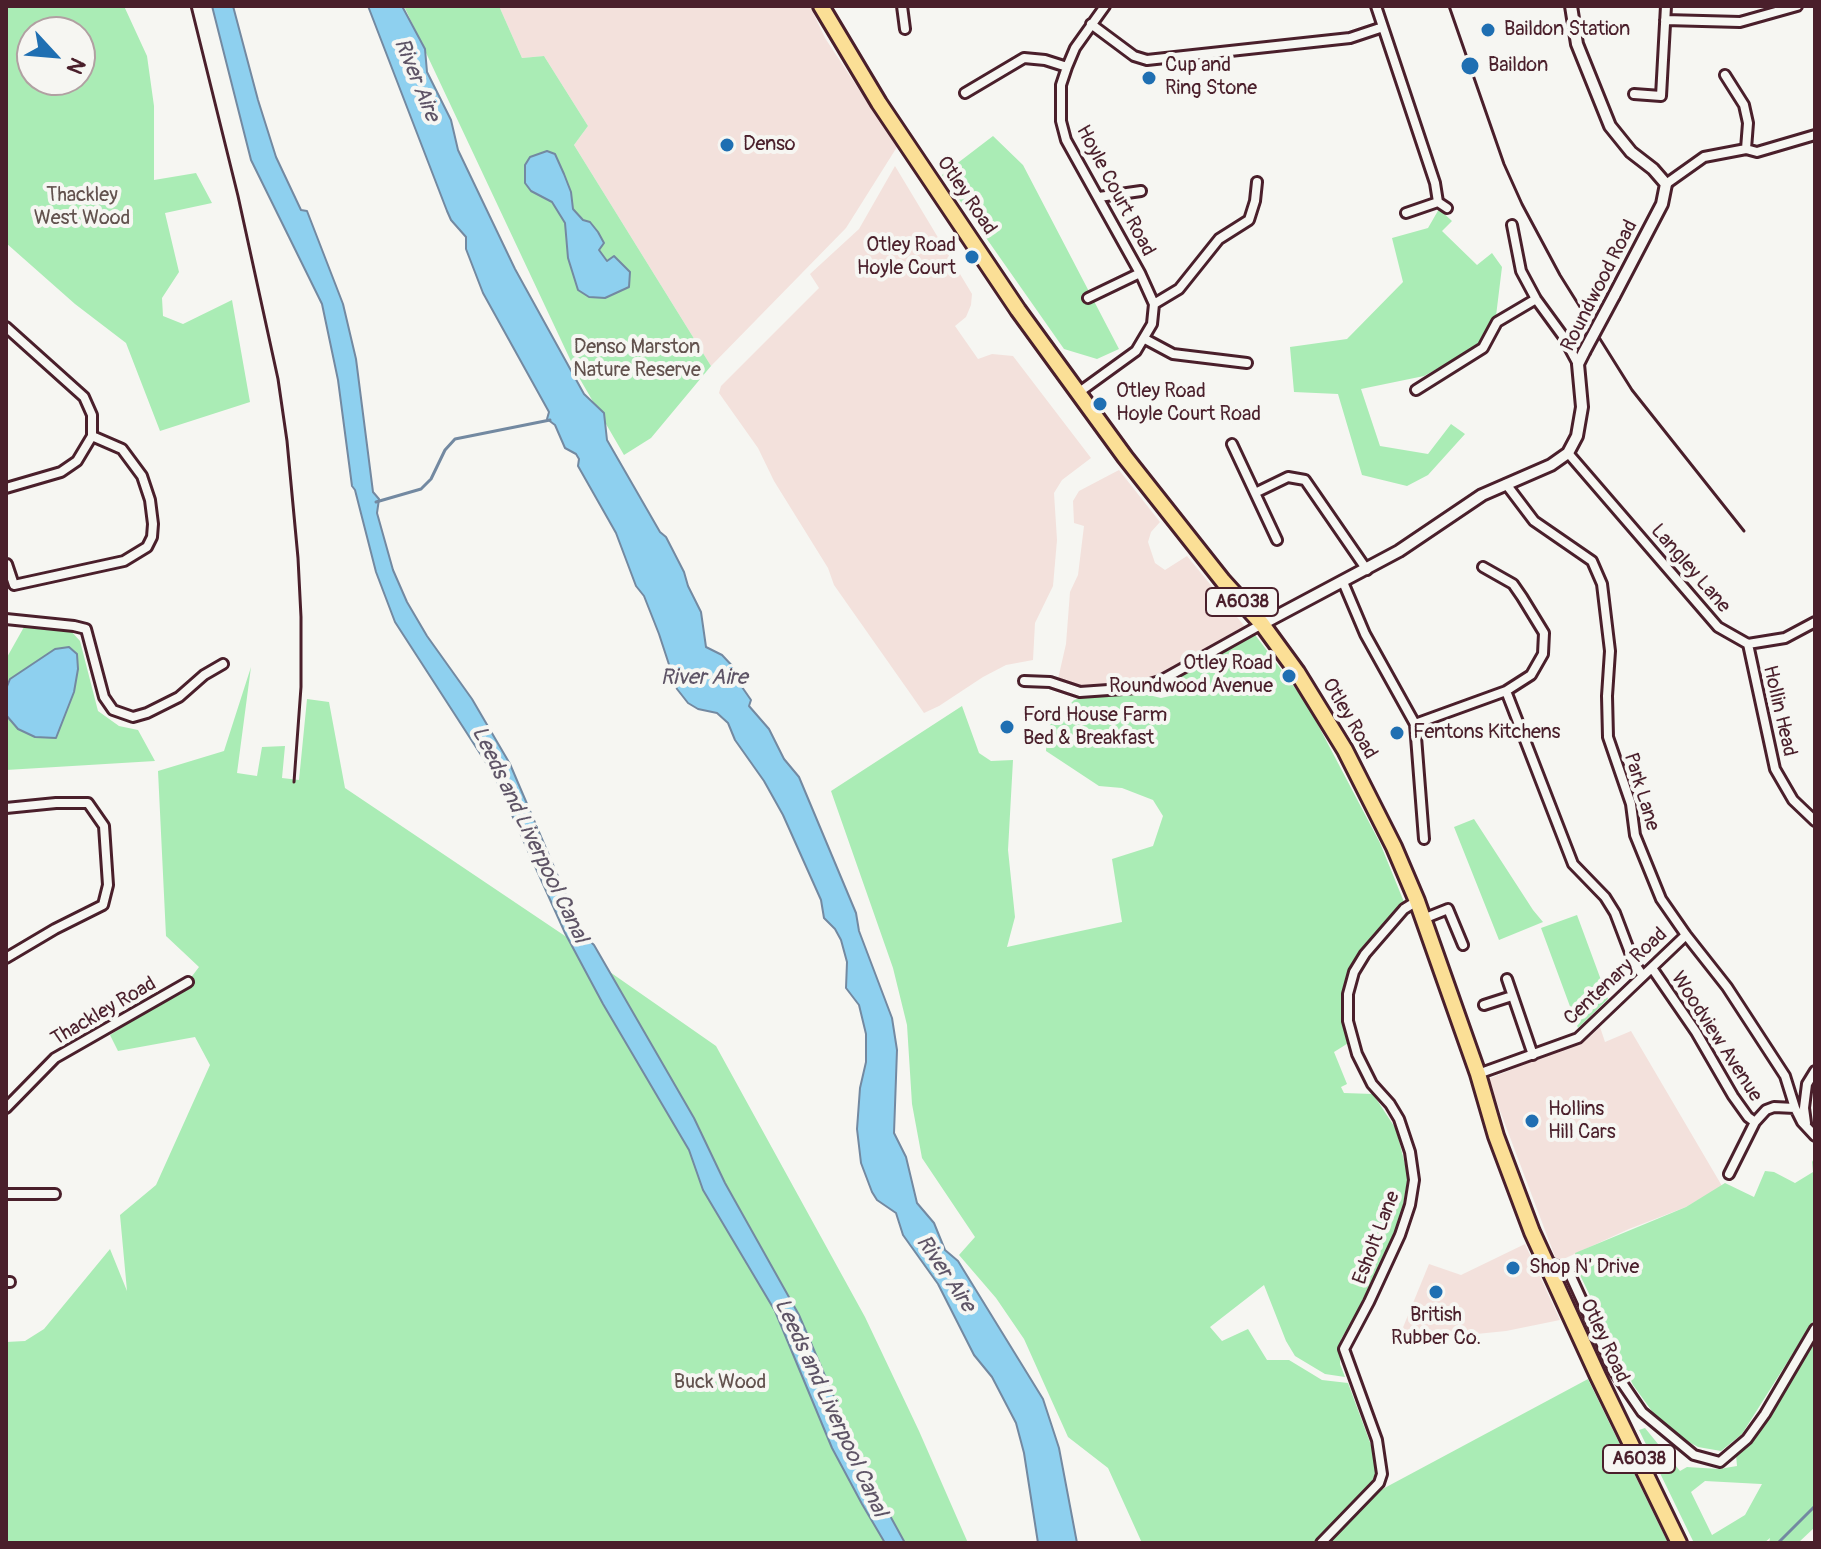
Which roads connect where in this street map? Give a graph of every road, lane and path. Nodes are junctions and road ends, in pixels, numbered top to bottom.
1 (821, 6) edge
2 (902, 6) edge
3 (1105, 6) edge
4 (1376, 6) edge
5 (1571, 6) edge
6 (1666, 6) edge
7 (1797, 6) edge
8 (1665, 20) junction
9 (1091, 24) junction
10 (1383, 27) junction
11 (905, 29) dead end
12 (1067, 67) junction
13 (1725, 75) dead end
14 (965, 93) dead end
15 (1634, 94) dead end
16 (1815, 135) edge
17 (1746, 149) junction
18 (1257, 182) dead end
19 (1666, 184) junction
20 (1141, 191) dead end
21 (1099, 197) junction
22 (1438, 202) junction
23 (1447, 208) dead end
24 (1406, 213) dead end
25 (1512, 225) dead end
26 (1140, 273) junction
27 (1088, 298) dead end
28 (1536, 299) junction
29 (1154, 304) junction
30 (6, 327) edge
31 (1145, 339) junction
32 (1247, 363) dead end
33 (1578, 364) junction
34 (1416, 390) dead end
35 (1078, 393) junction
36 (92, 436) junction
37 (1232, 444) dead end
38 (1568, 453) junction
39 (1506, 484) junction
40 (6, 488) edge
41 (1255, 493) junction
42 (1277, 540) dead end
43 (7, 564) edge
44 (1483, 567) dead end
45 (1367, 570) junction
46 (1343, 582) junction
47 (6, 619) edge
48 (1815, 622) edge
49 (1262, 624) junction
50 (1748, 644) junction
51 (223, 664) dead end
52 (1024, 681) dead end
53 (1506, 691) junction
54 (1415, 724) junction
55 (6, 808) edge
56 (1815, 821) edge
57 (1424, 839) dead end
58 (1417, 901) junction
59 (1423, 919) junction
60 (1686, 935) junction
61 (1463, 945) dead end
62 (6, 958) edge
63 (1652, 968) junction
64 (1643, 976) junction
65 (1507, 979) dead end
66 (188, 982) dead end
67 (1512, 996) junction
68 (1484, 1005) dead end
69 (1533, 1055) junction
70 (1815, 1071) edge
71 (1478, 1074) junction
72 (6, 1108) edge
73 (1795, 1108) junction
74 (1755, 1122) junction
75 (1808, 1128) junction
76 (1815, 1136) edge
77 (1729, 1174) dead end
78 (6, 1194) edge
79 (55, 1194) dead end
80 (1545, 1261) junction
81 (1815, 1329) edge
82 (1321, 1543) edge
83 (1679, 1543) edge

1 - 35 main road, Otley Road / A6038
2 - 11 street
3 - 9 street, Hoyle Court Road
4 - 10 street
5 - 19 street
6 - 8 street
7 - 8 street
8 - 15 street
9 - 10 street
9 - 12 street, Hoyle Court Road
10 - 22 street
12 - 14 street
12 - 21 street, Hoyle Court Road
13 - 17 street
16 - 17 street
17 - 19 street
18 - 29 street
19 - 33 street, Roundwood Road, bridge
20 - 21 street
21 - 26 street, Hoyle Court Road
22 - 23 street
22 - 24 street
25 - 28 street
26 - 27 street
26 - 29 street, Hoyle Court Road
28 - 33 street
28 - 34 street
29 - 31 street
30 - 36 street
31 - 32 street
31 - 35 street
33 - 38 street, Roundwood Road
35 - 49 main road, Otley Road / A6038
36 - 40 street
36 - 43 street
37 - 41 street
38 - 39 street
38 - 50 street, Langley Lane
39 - 45 street
39 - 60 street, Park Lane
41 - 42 street
41 - 45 street
44 - 53 street
45 - 46 street
46 - 49 street
46 - 54 street
47 - 51 street
48 - 50 street
49 - 52 street
49 - 58 main road, Otley Road / A6038
50 - 56 street, Hollin Head
53 - 54 street
53 - 64 street
54 - 57 street
55 - 62 street
58 - 59 main road, Otley Road / A6038
58 - 82 street, Esholt Lane
59 - 61 street
59 - 71 main road, Otley Road / A6038
60 - 63 street, Centenary Road
60 - 73 street, Park Lane
63 - 64 street, Centenary Road
63 - 74 street, Woodview Avenue
64 - 69 street, Centenary Road
65 - 67 street
66 - 72 street, Thackley Road
67 - 68 street
67 - 69 street
69 - 71 street, Centenary Road
70 - 75 street
71 - 80 main road, Otley Road / A6038
73 - 74 street
73 - 75 street, Park Lane
74 - 77 street
75 - 76 street, Park Lane
78 - 79 street
80 - 81 street
80 - 83 main road, Otley Road / A6038

